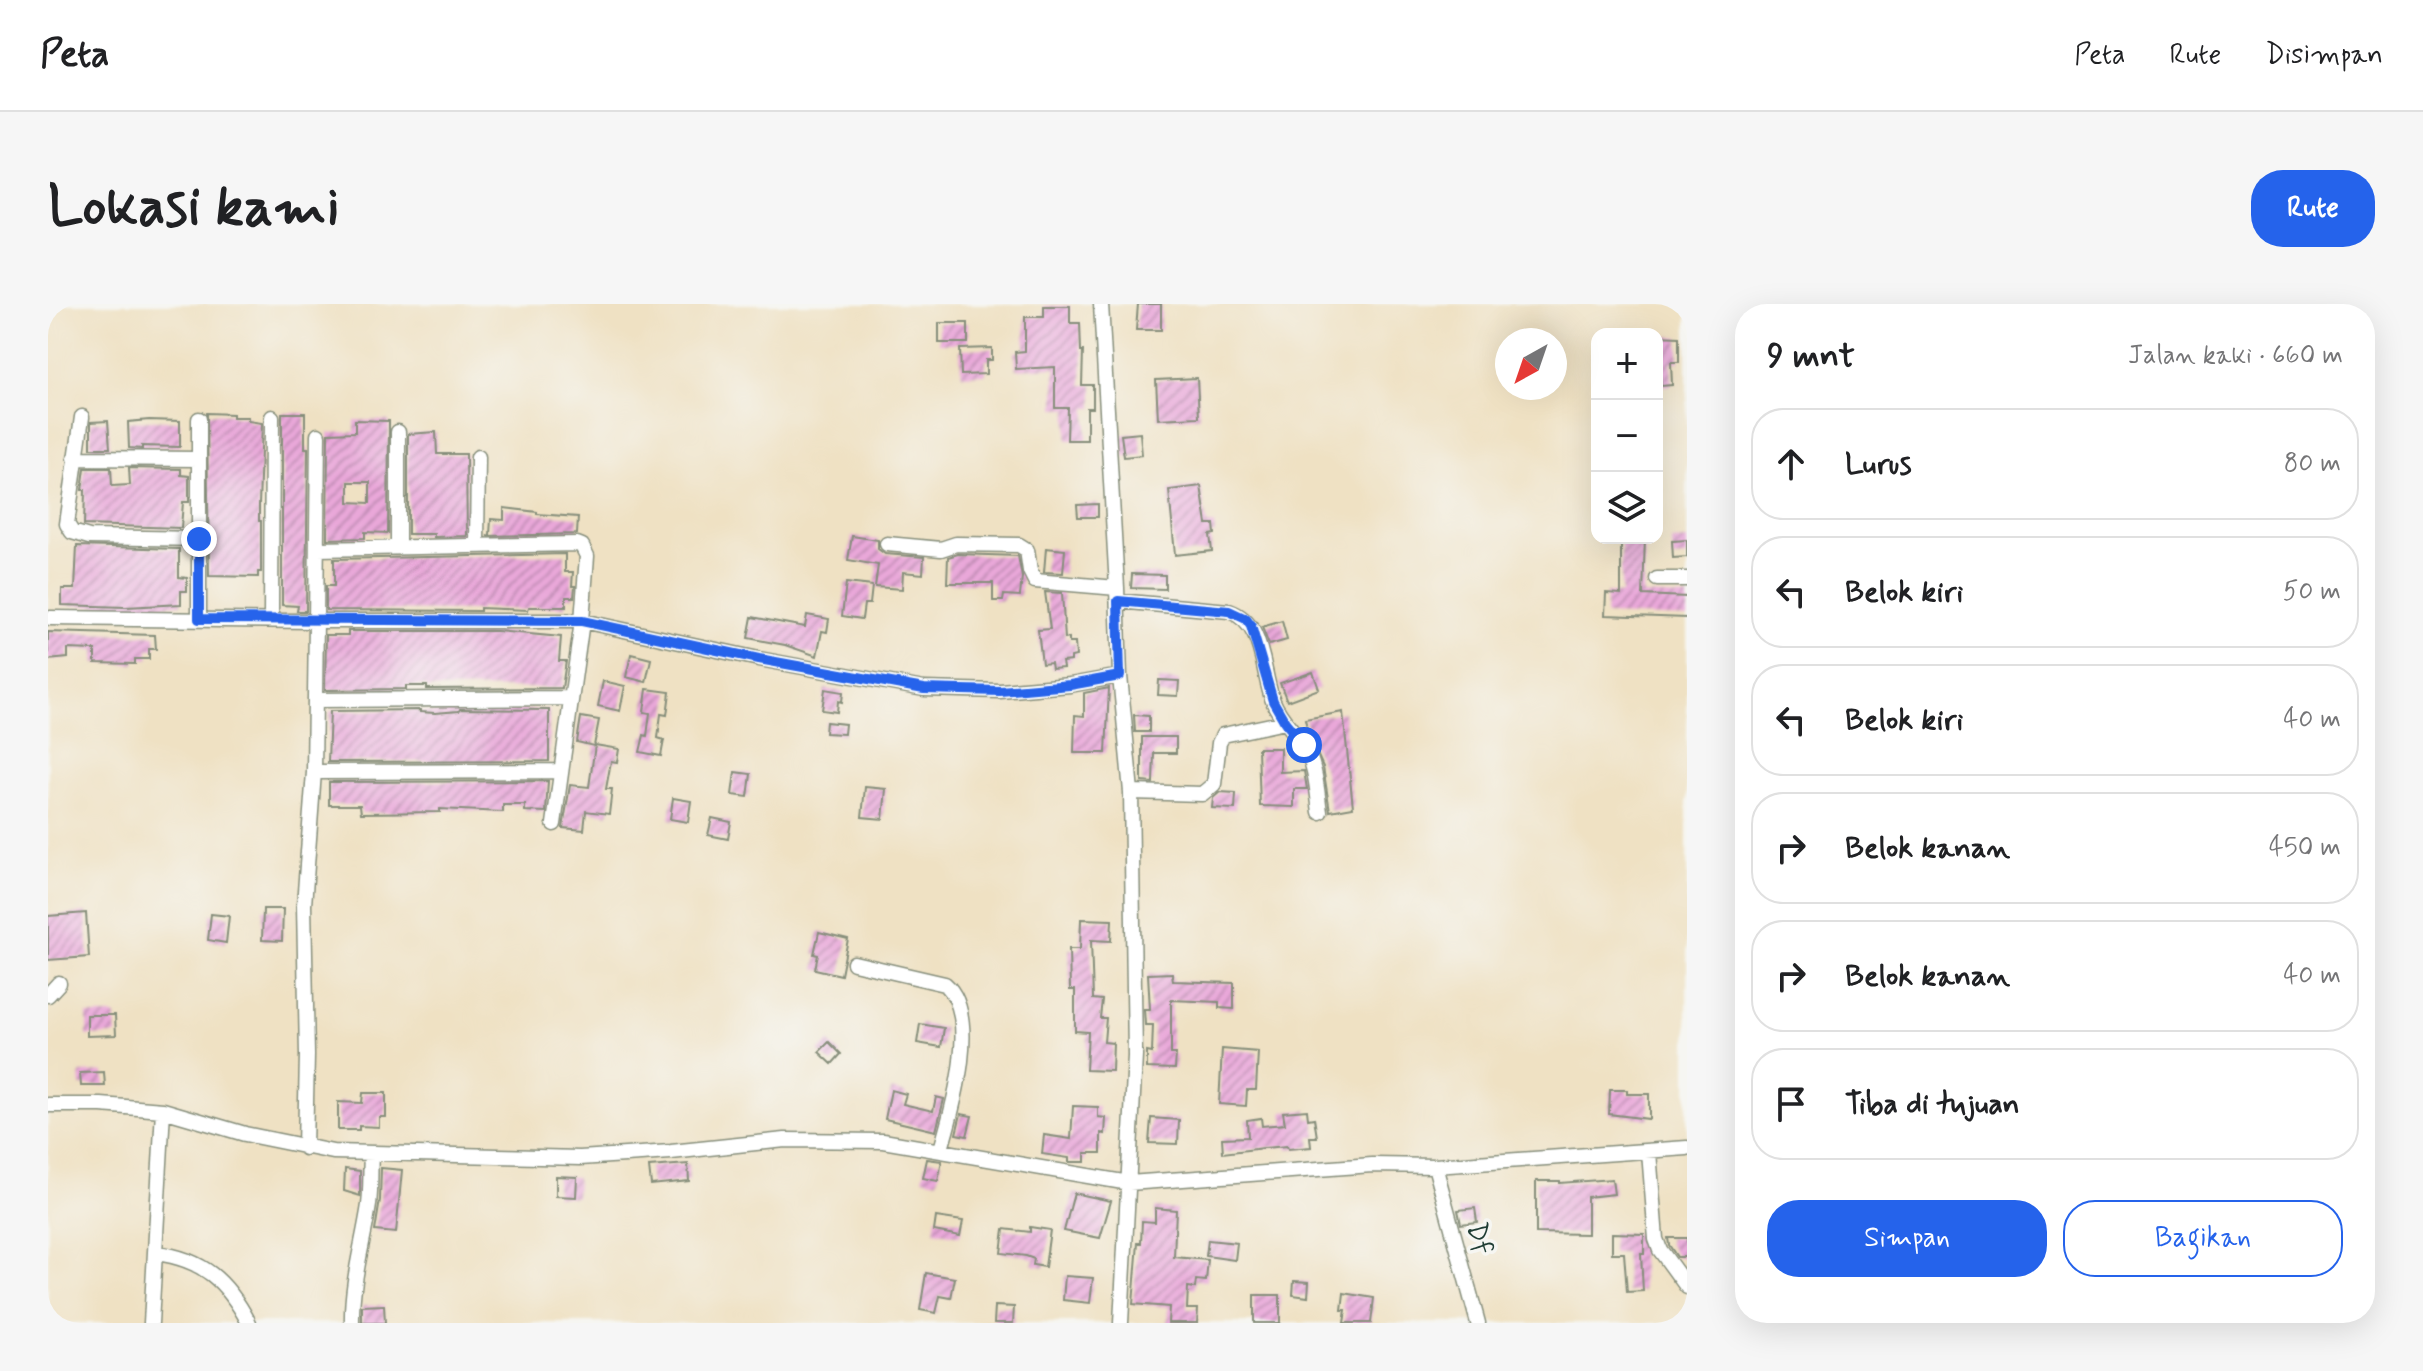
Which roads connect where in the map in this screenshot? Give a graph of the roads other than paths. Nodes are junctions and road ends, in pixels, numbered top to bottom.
1 (1101, 304) edge
2 (82, 417) dead end
3 (272, 417) dead end
4 (199, 419) dead end
5 (398, 432) dead end
6 (318, 435) dead end
7 (478, 457) dead end
8 (75, 458) junction
9 (199, 459) junction
10 (199, 539) junction
11 (887, 544) dead end
12 (477, 545) junction
13 (398, 546) junction
14 (318, 549) junction
15 (1657, 579) dead end
16 (1687, 579) edge
17 (1118, 594) junction
18 (50, 618) edge
19 (199, 619) junction
20 (271, 620) junction
21 (316, 621) junction
22 (582, 621) junction
23 (1120, 676) junction
24 (571, 698) junction
25 (316, 700) junction
26 (1285, 722) junction
27 (561, 771) junction
28 (314, 772) junction
29 (1131, 792) junction
30 (1320, 812) dead end
31 (554, 824) dead end
32 (854, 963) dead end
33 (59, 983) dead end
34 (48, 995) edge
35 (48, 1105) edge
36 (163, 1110) junction
37 (305, 1148) junction
38 (1687, 1148) edge
39 (941, 1149) junction
40 (1649, 1152) junction
41 (371, 1154) junction
42 (1435, 1166) junction
43 (1129, 1183) junction
44 (156, 1253) junction
45 (1687, 1287) edge
46 (151, 1323) edge
47 (249, 1323) edge
48 (352, 1323) edge
49 (1121, 1323) edge
50 (1478, 1323) edge

1 - 17 street
2 - 8 street
3 - 20 street
4 - 9 street
5 - 13 street
6 - 14 street
7 - 12 street
8 - 9 street
8 - 10 street
9 - 10 street
10 - 19 street
11 - 17 street
12 - 13 street
12 - 22 street
13 - 14 street
14 - 21 street
15 - 16 street
17 - 23 street
17 - 26 street
18 - 19 street
19 - 20 street
20 - 21 street
21 - 22 street
21 - 25 street
22 - 23 street
22 - 24 street
23 - 29 street
24 - 25 street
24 - 27 street
25 - 28 street
26 - 29 street
26 - 30 street
27 - 28 street
27 - 31 street
28 - 37 street
29 - 43 street
32 - 39 street
33 - 34 street
35 - 36 street
36 - 37 street
36 - 44 street
37 - 41 street
38 - 40 street
39 - 41 street
39 - 43 street
40 - 42 street
40 - 45 street
41 - 48 street
42 - 43 street
42 - 50 street, Df
43 - 49 street
44 - 46 street
44 - 47 street

